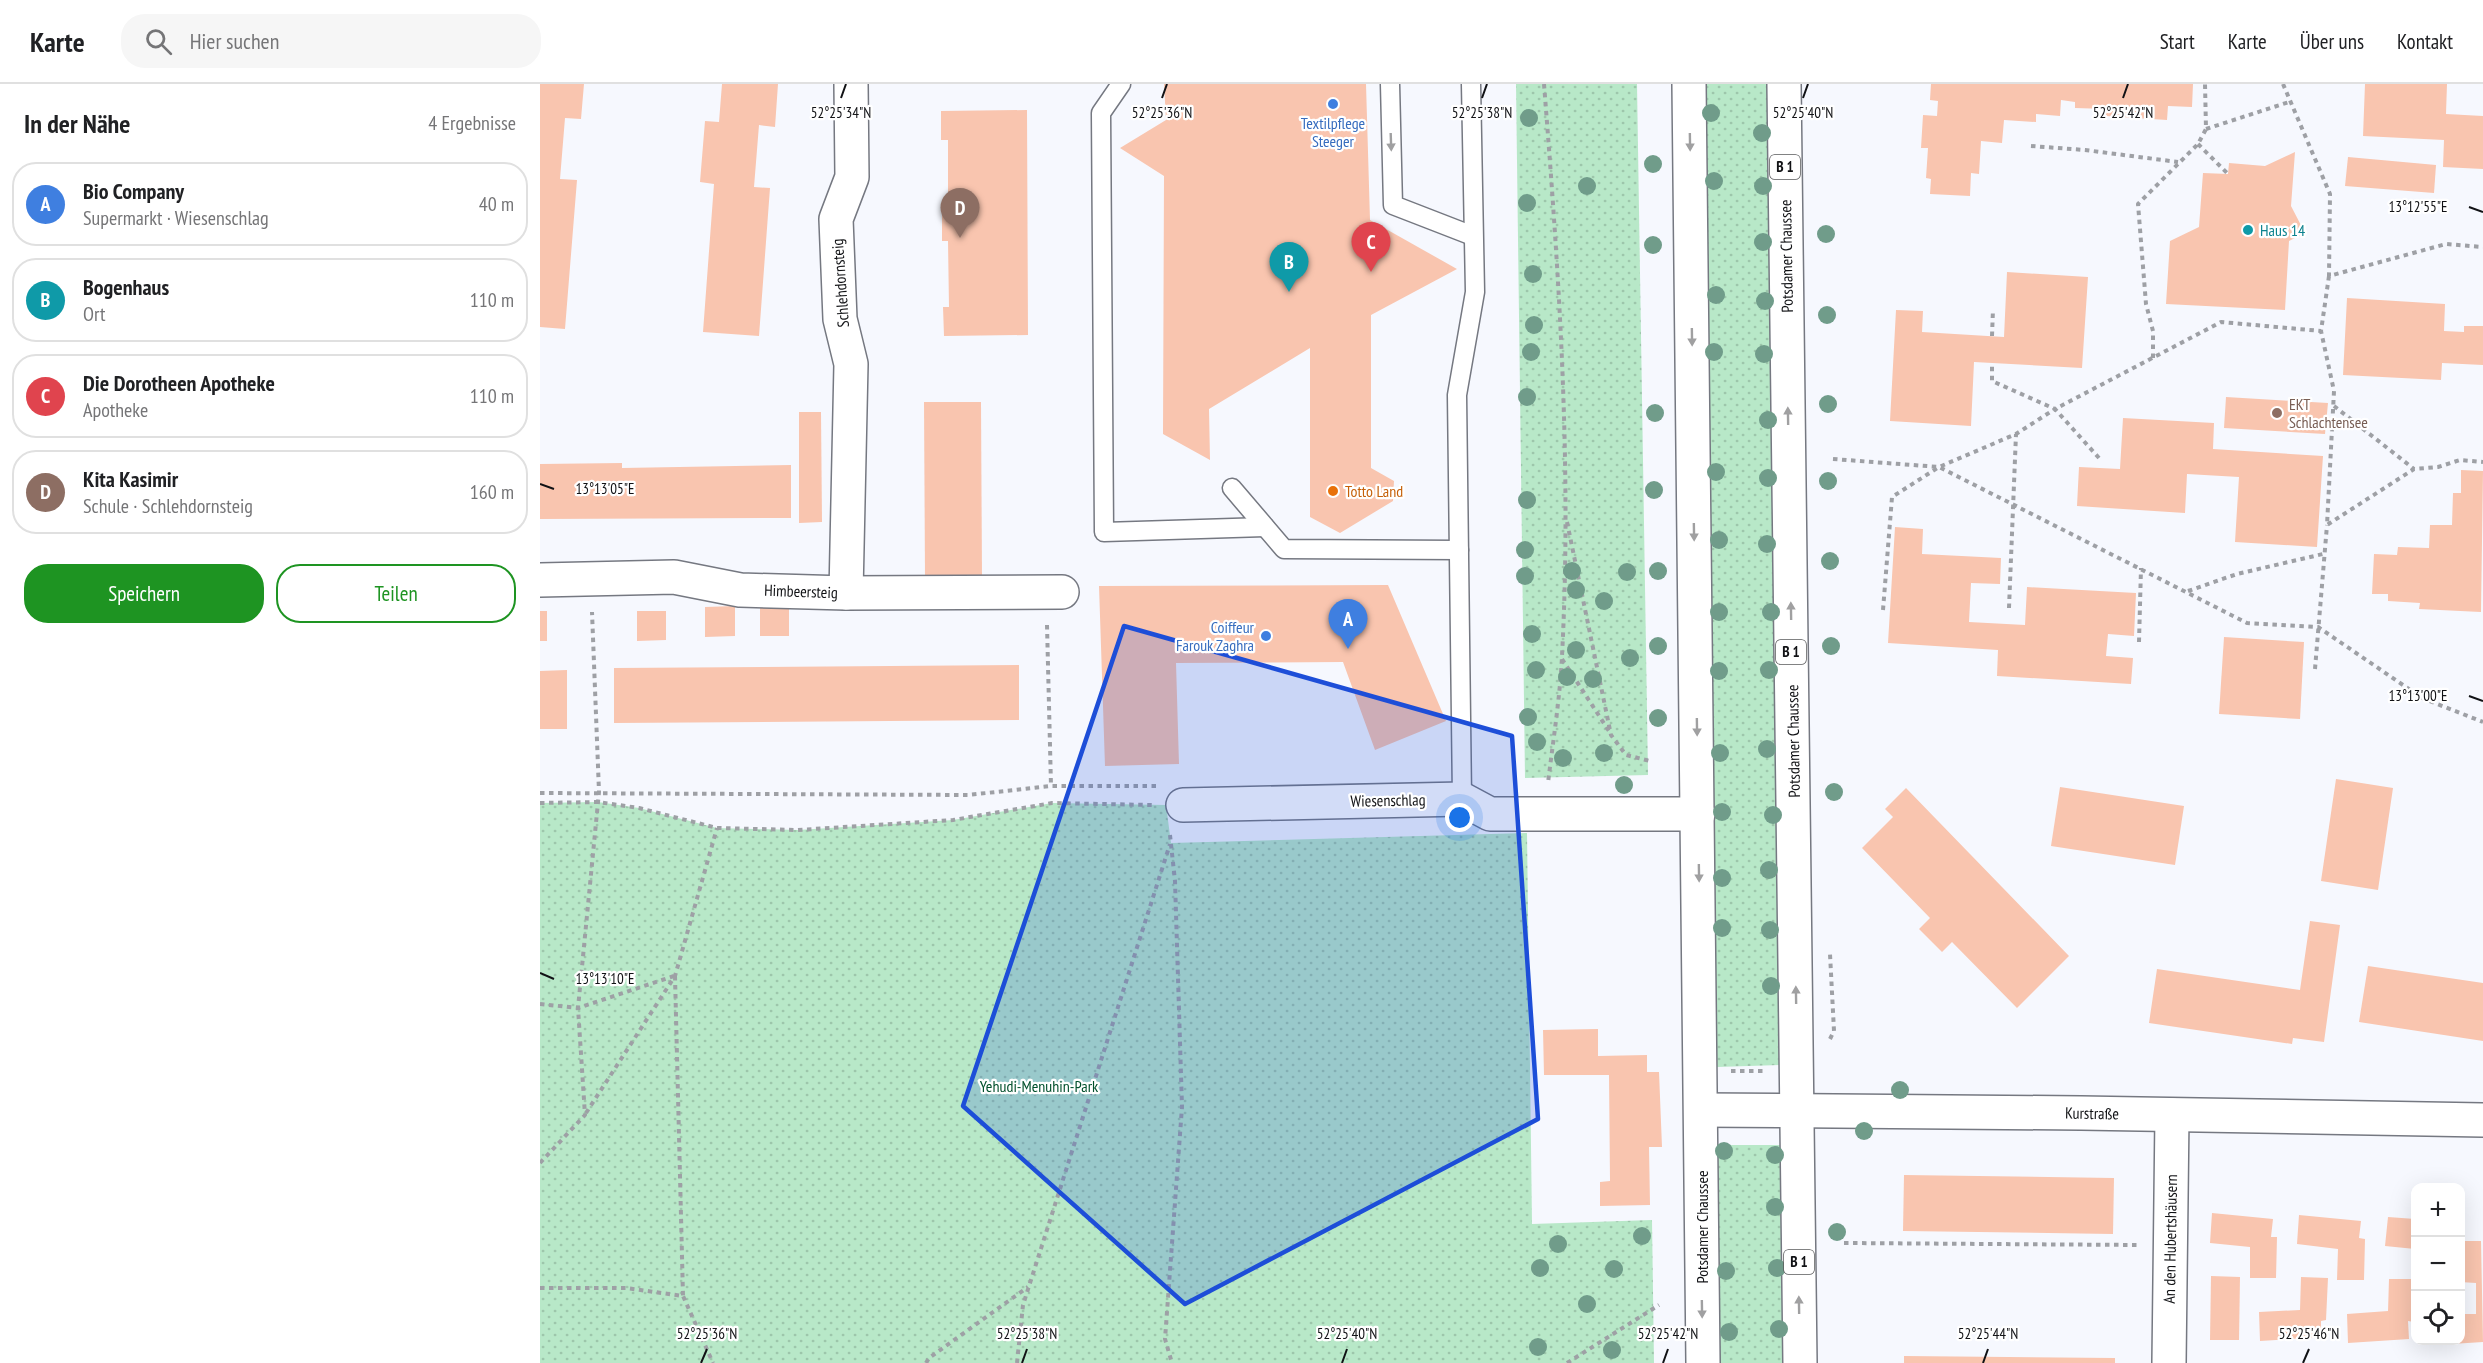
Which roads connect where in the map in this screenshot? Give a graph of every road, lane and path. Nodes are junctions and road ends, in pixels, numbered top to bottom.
1 (852, 84) edge
2 (1121, 84) edge
3 (1390, 84) edge
4 (1471, 84) edge
5 (1544, 84) edge
6 (1689, 84) edge
7 (1784, 84) edge
8 (2205, 84) edge
9 (2283, 84) edge
10 (2289, 102) junction
11 (2206, 129) junction
12 (2198, 144) junction
13 (2031, 146) dead end
14 (2179, 162) junction
15 (2228, 174) dead end
16 (1473, 236) junction
17 (2483, 247) edge
18 (2329, 276) junction
19 (1993, 309) dead end
20 (2321, 331) junction
21 (1992, 336) dead end
22 (2154, 358) junction
23 (1992, 363) dead end
24 (2333, 405) junction
25 (2055, 409) junction
26 (2016, 434) junction
27 (2099, 458) dead end
28 (1833, 459) dead end
29 (2483, 462) edge
30 (1939, 466) junction
31 (2414, 469) junction
32 (1232, 488) dead end
33 (2014, 503) junction
34 (1565, 512) junction
35 (2327, 525) junction
36 (1265, 527) junction
37 (1459, 549) junction
38 (2323, 554) junction
39 (2141, 568) junction
40 (591, 579) junction
41 (540, 580) edge
42 (2187, 591) junction
43 (846, 592) junction
44 (1054, 592) joint
45 (2009, 608) dead end
46 (1883, 610) dead end
47 (2318, 627) junction
48 (2139, 642) dead end
49 (1562, 658) junction
50 (2315, 669) dead end
51 (2483, 722) edge
52 (1611, 735) junction
53 (1650, 760) dead end
54 (1051, 786) junction
55 (599, 792) junction
56 (540, 793) edge
57 (1462, 799) junction
58 (598, 802) junction
59 (540, 803) edge
60 (1174, 805) junction
61 (1544, 813) junction
62 (1698, 814) junction
63 (717, 828) junction
64 (1171, 843) junction
65 (675, 976) junction
66 (540, 1004) edge
67 (578, 1008) junction
68 (1727, 1071) dead end
69 (1771, 1071) dead end
70 (1701, 1110) junction
71 (1797, 1110) junction
72 (2172, 1114) junction
73 (585, 1115) junction
74 (2483, 1120) edge
75 (540, 1163) edge
76 (1844, 1243) dead end
77 (2148, 1245) dead end
78 (1029, 1286) junction
79 (540, 1288) edge
80 (683, 1296) junction
81 (1659, 1305) dead end
82 (713, 1363) edge
83 (926, 1363) edge
84 (1017, 1363) edge
85 (1172, 1363) edge
86 (1567, 1363) edge
87 (1703, 1363) edge
88 (1800, 1363) edge
89 (2169, 1363) edge

1 - 43 street, Schlehdornsteig
2 - 36 lane
3 -> 16 lane
4 - 16 lane
5 - 34 path
6 -> 62 street, Potsdamer Chaussee
71 -> 7 street, Potsdamer Chaussee / B 1
8 - 11 path
9 - 10 path
10 - 11 path
10 - 18 path
11 - 12 path
12 - 14 path
12 - 15 path
13 - 14 path
14 - 22 path
16 - 37 lane
17 - 18 path
18 - 20 path
19 - 21 path
20 - 22 path
20 - 24 path
22 - 25 path
23 - 25 path
24 - 31 path
24 - 35 path
25 - 26 path
25 - 27 path
26 - 30 path
26 - 33 path
28 - 30 path
29 - 31 path
30 - 33 path
30 - 46 path
31 - 35 path
32 - 36 lane
33 - 39 path
33 - 45 path
34 - 49 path
34 - 52 path
35 - 38 path
36 - 37 lane
37 - 57 lane
38 - 42 path
38 - 47 path
39 - 42 path
39 - 48 path
40 - 41 street, Himbeersteig
40 - 43 street, Himbeersteig
40 - 55 path
42 - 47 path
43 - 44 street, Himbeersteig
44 - 54 path
47 - 50 path
47 - 51 path
49 - 52 path
49 - 61 path
52 - 53 path
54 - 55 path
54 - 60 path
55 - 56 path
55 - 58 path
57 - 60 street, Wiesenschlag
57 - 61 street, Wiesenschlag
58 - 59 path
58 - 63 path
58 - 67 path
60 - 63 path
60 - 64 path
61 - 62 street, Wiesenschlag
62 -> 70 street, Potsdamer Chaussee
63 - 65 path
64 - 78 path
64 - 85 path
65 - 67 path
65 - 73 path
65 - 80 path
66 - 67 path
67 - 73 path
68 - 69 path
70 - 71 street, Kurstraße
70 -> 87 street, Potsdamer Chaussee
71 - 72 street, Kurstraße
88 -> 71 street, Potsdamer Chaussee / B 1
72 - 74 street, Kurstraße
72 - 89 street, An den Hubertshäusern
73 - 75 path
76 - 77 path
78 - 83 path
78 - 84 path
79 - 80 path
80 - 82 path
81 - 86 path

